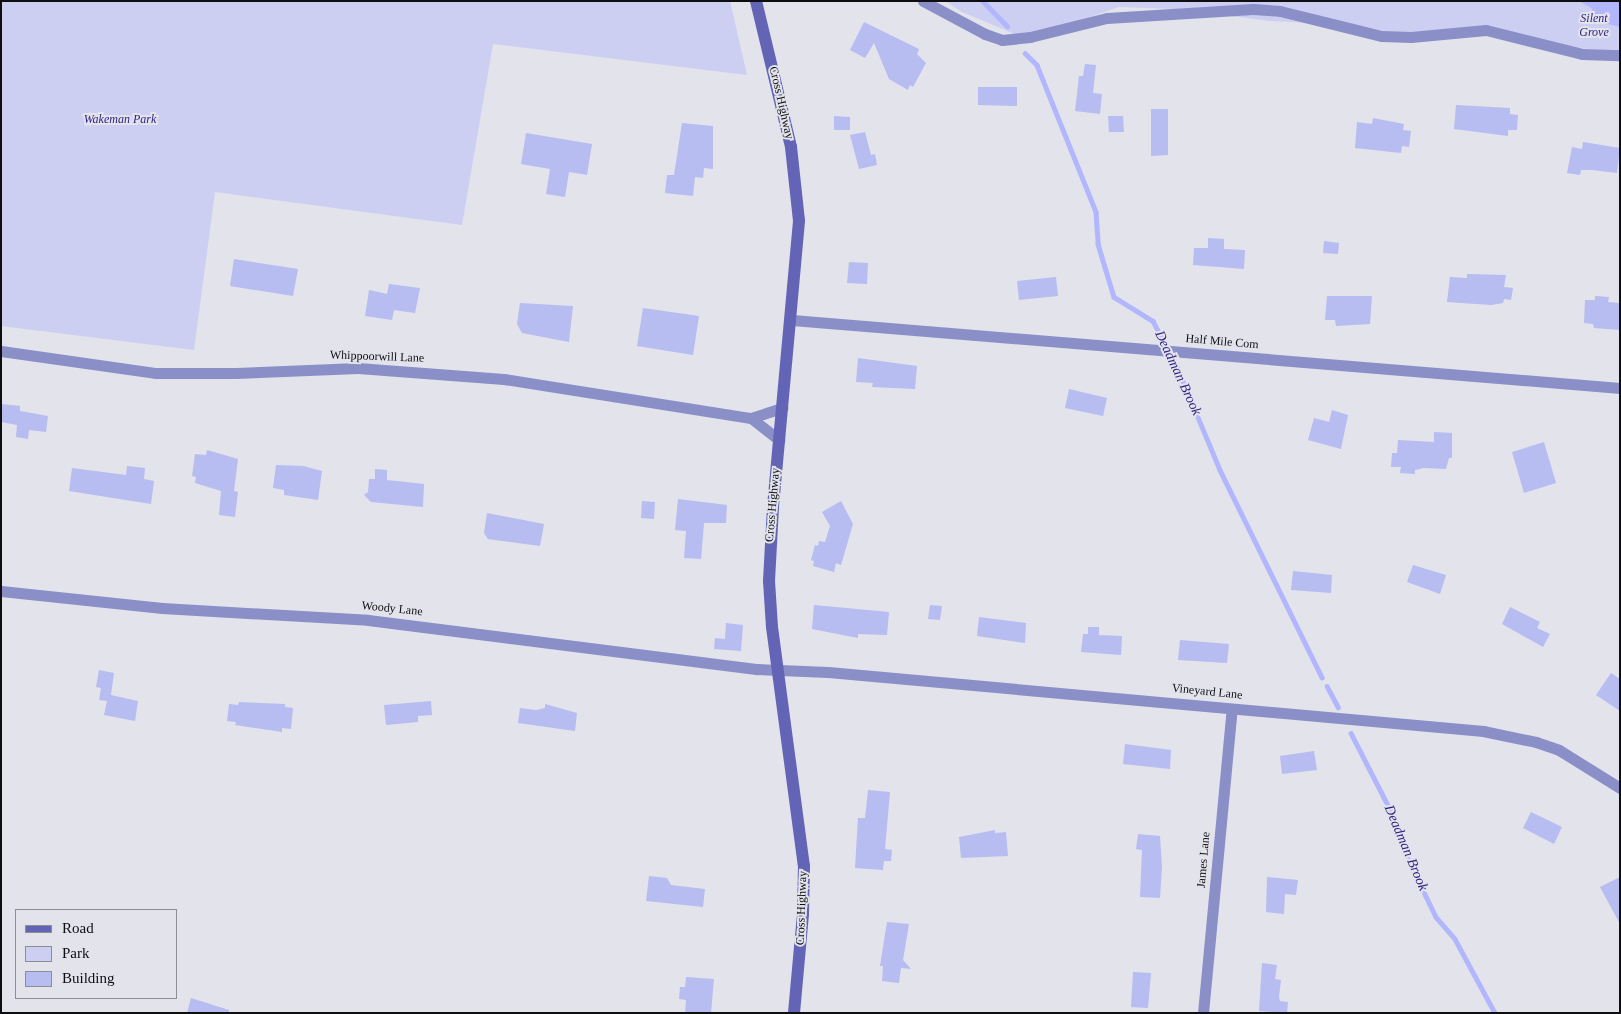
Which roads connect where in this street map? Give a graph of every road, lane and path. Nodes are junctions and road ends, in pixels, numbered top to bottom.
1 (756, 1) edge
2 (923, 1) edge
3 (1620, 56) edge
4 (792, 320) junction
5 (1, 351) edge
6 (1620, 388) edge
7 (782, 408) junction
8 (751, 418) junction
9 (779, 440) junction
10 (1, 591) edge
11 (778, 669) junction
12 (1232, 709) junction
13 (1620, 788) edge
14 (794, 1013) edge
15 (1203, 1013) edge

1 - 4 street, Cross Highway
2 - 3 street
4 - 6 street, Half Mile Com
4 - 7 street, Cross Highway
5 - 8 street, Whippoorwill Lane
7 - 8 street, Whippoorwill Lane
7 - 9 street, Cross Highway
8 - 9 street, Whippoorwill Lane
9 - 11 street, Cross Highway
10 - 11 street, Woody Lane
11 - 12 street, Vineyard Lane
11 - 14 street, Cross Highway
12 - 13 street, Vineyard Lane
12 - 15 street, James Lane

